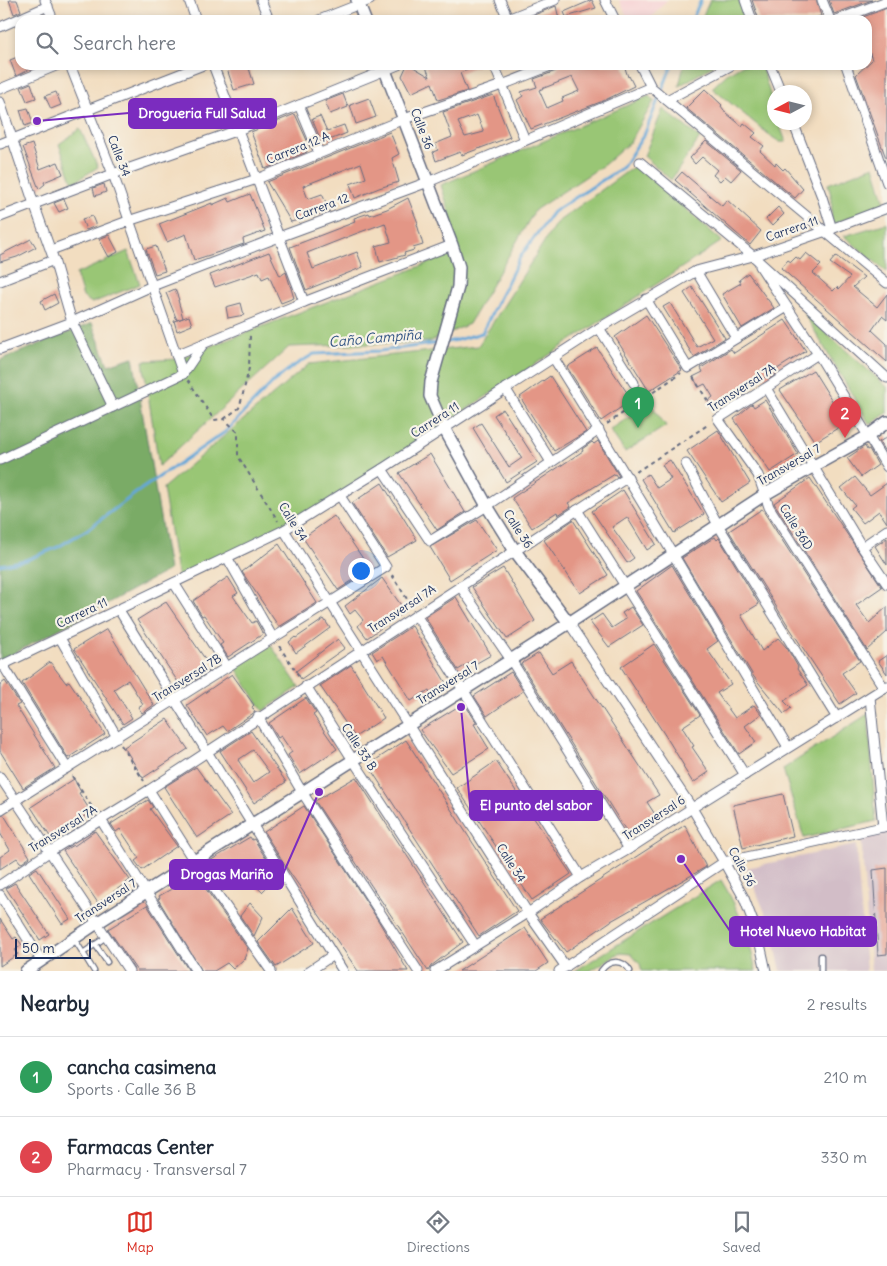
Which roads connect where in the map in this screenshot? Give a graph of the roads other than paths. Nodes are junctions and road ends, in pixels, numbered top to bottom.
1 (189, 0) edge
2 (261, 0) edge
3 (500, 0) edge
4 (555, 0) edge
5 (604, 0) edge
6 (745, 0) edge
7 (822, 0) edge
8 (362, 1) edge
9 (887, 1) edge
10 (47, 3) edge
11 (22, 15) edge
12 (51, 15) edge
13 (194, 15) edge
14 (267, 15) edge
15 (330, 15) edge
16 (364, 15) edge
17 (505, 15) edge
18 (516, 15) edge
19 (612, 15) edge
20 (750, 15) edge
21 (828, 15) edge
22 (850, 15) edge
23 (15, 19) edge
24 (0, 26) edge
25 (46, 70) edge
26 (72, 70) edge
27 (190, 70) edge
28 (216, 70) edge
29 (379, 70) edge
30 (385, 70) edge
31 (496, 70) edge
32 (540, 70) edge
33 (643, 70) edge
34 (722, 70) edge
35 (772, 70) edge
36 (848, 70) edge
37 (502, 85) junction
38 (778, 85) edge
39 (653, 88) junction
40 (0, 89) edge
41 (666, 98) junction
42 (0, 102) edge
43 (299, 105) junction
44 (88, 110) junction
45 (404, 119) junction
46 (238, 130) junction
47 (796, 130) edge
48 (12, 139) junction
49 (525, 140) junction
50 (0, 144) edge
51 (319, 153) junction
52 (640, 162) dead end
53 (113, 174) junction
54 (257, 178) junction
55 (428, 182) junction
56 (887, 183) edge
57 (34, 204) junction
58 (887, 208) edge
59 (0, 217) edge
60 (128, 221) junction
61 (829, 230) junction
62 (279, 236) junction
63 (452, 245) junction
64 (51, 250) junction
65 (753, 256) junction
66 (54, 260) junction
67 (696, 271) junction
68 (0, 281) edge
69 (887, 283) edge
70 (152, 286) junction
71 (646, 299) junction
72 (304, 302) junction
73 (787, 307) junction
74 (72, 322) junction
75 (599, 328) junction
76 (736, 338) junction
77 (204, 343) junction
78 (0, 349) edge
79 (818, 354) junction
80 (176, 355) junction
81 (553, 357) junction
82 (183, 374) junction
83 (887, 378) edge
84 (634, 383) dead end
85 (505, 388) junction
86 (766, 388) junction
87 (114, 407) junction
88 (718, 419) joint
89 (887, 422) edge
90 (444, 428) junction
91 (599, 430) junction
92 (868, 436) junction
93 (0, 460) edge
94 (551, 462) junction
95 (686, 464) dead end
96 (814, 466) junction
97 (887, 467) edge
98 (382, 469) junction
99 (628, 477) junction
100 (764, 495) junction
101 (340, 496) junction
102 (487, 506) junction
103 (578, 510) junction
104 (718, 525) junction
105 (284, 530) junction
106 (887, 530) edge
107 (862, 547) junction
108 (515, 551) junction
109 (673, 555) junction
110 (228, 559) junction
111 (174, 583) junction
112 (887, 584) edge
113 (460, 586) junction
114 (625, 586) junction
115 (329, 603) junction
116 (119, 610) junction
117 (416, 614) junction
118 (569, 623) junction
119 (60, 638) junction
120 (273, 638) junction
121 (360, 651) junction
122 (511, 660) junction
123 (1, 666) edge
124 (227, 667) junction
125 (306, 686) junction
126 (885, 687) edge
127 (464, 690) junction
128 (870, 698) junction
129 (175, 700) junction
130 (258, 717) junction
131 (837, 718) junction
132 (408, 725) junction
133 (117, 737) junction
134 (788, 747) junction
135 (206, 751) junction
136 (353, 760) junction
137 (67, 768) junction
138 (745, 775) junction
139 (0, 777) edge
140 (149, 790) junction
141 (302, 792) junction
142 (15, 800) junction
143 (692, 808) junction
144 (0, 810) edge
145 (101, 820) junction
146 (252, 824) junction
147 (885, 826) edge
148 (629, 849) junction
149 (49, 852) junction
150 (194, 861) junction
151 (724, 862) junction
152 (582, 877) junction
153 (0, 885) edge
154 (145, 892) junction
155 (0, 895) edge
156 (528, 914) junction
157 (97, 923) junction
158 (106, 937) junction
159 (74, 938) junction
160 (96, 944) junction
161 (475, 945) junction
162 (82, 953) junction
163 (333, 955) junction
164 (821, 956) dead end
165 (41, 960) junction
166 (107, 962) dead end
167 (563, 969) edge
168 (26, 971) edge
169 (94, 971) edge
170 (129, 971) edge
171 (196, 971) edge
172 (271, 971) edge
173 (309, 971) edge
174 (343, 971) edge
175 (418, 971) edge
176 (435, 971) edge
177 (601, 971) edge
178 (630, 971) edge
179 (766, 971) edge
180 (821, 971) edge

1 - 13 street
2 - 14 street
3 - 17 street
4 - 18 street
5 - 19 street
6 - 20 street
7 - 21 street
8 - 15 street
8 - 16 street
9 - 22 street
10 - 11 street
10 - 12 street
23 - 24 street
25 - 40 street
26 - 44 street, Calle 34
27 - 44 street
28 - 46 street
29 - 43 street
30 - 45 street, Calle 36
31 - 37 street
32 - 37 street, Carrera 12 A
33 - 39 street
34 - 41 street
35 - 38 street
36 - 56 street
37 - 45 street, Carrera 12 A
37 - 49 street
39 - 41 street
39 - 49 street, Carrera 12
41 - 61 street
42 - 48 street
43 - 46 street
43 - 51 street
44 - 48 street
44 - 53 street, Calle 34
45 - 51 street, Carrera 12 A
45 - 55 street, Calle 36
46 - 53 street
46 - 54 street
47 - 61 street
48 - 50 street
48 - 57 street
49 - 55 street, Carrera 12
51 - 54 street, Carrera 12 A
52 - 65 street
53 - 57 street
53 - 60 street, Calle 34
54 - 60 street, Carrera 12 A
54 - 62 street
55 - 62 street, Carrera 12
55 - 63 street, Calle 36
57 - 59 street
57 - 64 street
58 - 61 street, Carrera 11
60 - 64 street, Carrera 12 A
60 - 70 street, Calle 34
61 - 65 street, Carrera 11
61 - 69 street
62 - 70 street, Carrera 12
62 - 72 street
63 - 72 street
63 - 90 street, Calle 36
64 - 66 street
65 - 67 street, Carrera 11
65 - 73 street
65 - 83 street
66 - 68 street
66 - 74 street
67 - 71 street, Carrera 11
67 - 76 street
70 - 74 street, Carrera 12
70 - 80 street, Calle 34
71 - 75 street, Carrera 11
71 - 76 street
72 - 77 street
73 - 76 street
73 - 79 street
74 - 78 street, Carrera 12
74 - 87 street
75 - 81 street, Carrera 11
75 - 84 street
77 - 80 street
77 - 82 street
79 - 86 street, Transversal 7A
79 - 92 street
80 - 82 street, Calle 34
81 - 85 street, Carrera 11
81 - 91 street
82 - 87 street
85 - 90 street, Carrera 11
85 - 94 street
86 - 88 street, Transversal 7A
86 - 96 street
87 - 93 street
88 - 100 street, Calle 36D
89 - 92 street, Transversal 7
90 - 98 street, Carrera 11
90 - 102 street, Calle 36
91 - 94 street
91 - 99 street
92 - 96 street, Transversal 7
92 - 97 street
94 - 102 street
95 - 104 street
96 - 100 street, Transversal 7
96 - 107 street
98 - 101 street, Carrera 11
98 - 102 street
99 - 103 street, Transversal 7A
99 - 109 street
100 - 104 street, Transversal 7
100 - 126 street, Calle 36D
101 - 105 street, Carrera 11
101 - 115 street, Transversal 7B
102 - 108 street, Calle 36
103 - 108 street, Transversal 7A
103 - 114 street
104 - 109 street, Transversal 7
104 - 131 street
105 - 110 street, Carrera 11
105 - 115 street, Calle 34
106 - 107 street
107 - 112 street
108 - 113 street, Transversal 7A
108 - 118 street, Calle 36
109 - 114 street, Transversal 7
109 - 134 street
110 - 111 street, Carrera 11
110 - 120 street
111 - 116 street, Carrera 11
111 - 124 street
113 - 117 street, Transversal 7A
113 - 122 street
114 - 118 street, Transversal 7
114 - 138 street
115 - 120 street, Transversal 7B
115 - 121 street, Calle 34
116 - 119 street, Carrera 11
116 - 129 street
117 - 121 street, Transversal 7A
117 - 127 street
118 - 122 street, Transversal 7
118 - 143 street, Calle 36
119 - 123 street, Carrera 11
119 - 133 street
120 - 124 street, Transversal 7B
121 - 125 street, Transversal 7A
121 - 132 street, Calle 34
122 - 127 street, Transversal 7
122 - 148 street
123 - 137 street
124 - 129 street, Transversal 7B
125 - 130 street, Transversal 7A
125 - 136 street, Calle 33 B
126 - 128 street, Transversal 6
127 - 132 street, Transversal 7
127 - 152 street
128 - 131 street, Transversal 6
128 - 147 street
129 - 133 street, Transversal 7B
129 - 135 street
130 - 135 street, Transversal 7A
130 - 141 street
131 - 134 street, Transversal 6
132 - 136 street, Transversal 7
132 - 156 street, Calle 34
133 - 137 street, Transversal 7B
134 - 138 street, Transversal 6
135 - 140 street, Transversal 7A
135 - 146 street
136 - 141 street, Transversal 7
136 - 161 street, Calle 33 B
137 - 142 street, Transversal 7B
138 - 143 street, Transversal 6
139 - 142 street
140 - 145 street, Transversal 7A
140 - 150 street
141 - 146 street, Transversal 7
141 - 175 street
142 - 144 street, Transversal 7B
142 - 149 street
143 - 148 street, Transversal 6
143 - 151 street, Calle 36
145 - 149 street, Transversal 7A
145 - 154 street
146 - 150 street, Transversal 7
146 - 163 street
147 - 151 street
148 - 152 street, Transversal 6
149 - 153 street, Transversal 7A
149 - 157 street
150 - 154 street, Transversal 7
150 - 172 street
151 - 167 street
151 - 179 street, Calle 36
152 - 156 street, Transversal 6
154 - 157 street, Transversal 7
154 - 171 street
155 - 165 street
156 - 161 street, Transversal 6
156 - 167 street, Calle 34
157 - 158 street
157 - 159 street, Transversal 7
158 - 160 lane
158 - 170 street
159 - 162 lane
159 - 165 street, Transversal 7
160 - 162 lane
160 - 166 lane
161 - 176 street, Transversal 6
162 - 169 lane
163 - 173 street
163 - 174 street
164 - 180 lane
165 - 168 street, Transversal 7
177 - 178 lane

